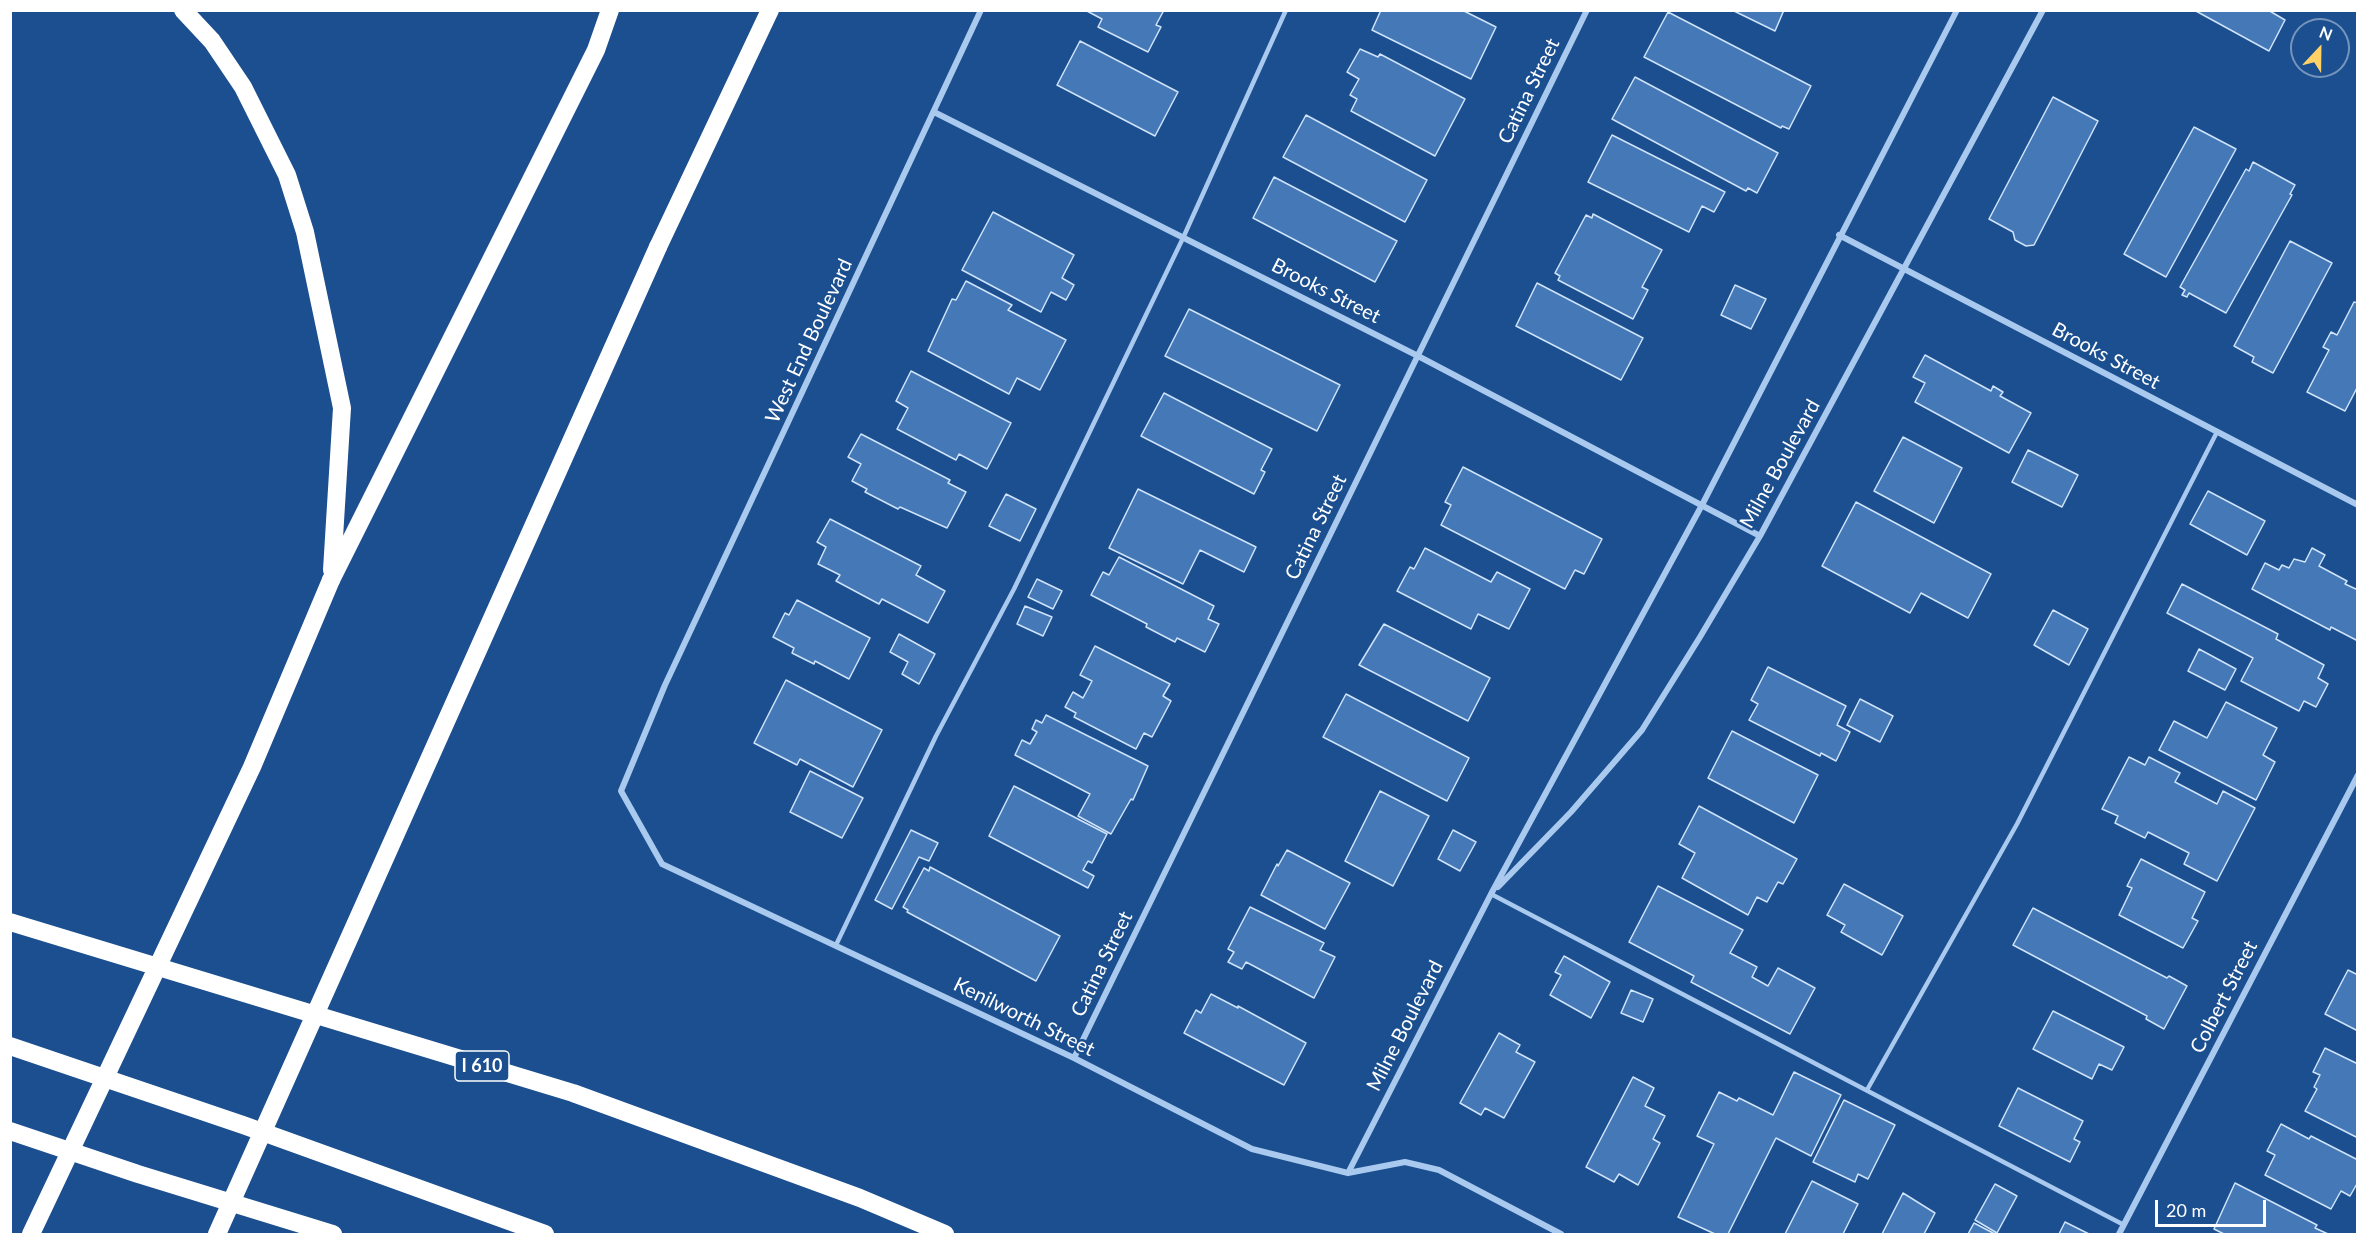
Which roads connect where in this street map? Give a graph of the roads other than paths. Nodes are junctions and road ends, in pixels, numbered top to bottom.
1 (183, 10) edge
2 (610, 10) edge
3 (770, 10) edge
4 (981, 10) edge
5 (1286, 10) edge
6 (1587, 10) edge
7 (1957, 10) edge
8 (2043, 10) edge
9 (934, 112) junction
10 (1839, 234) junction
11 (1183, 238) junction
12 (1905, 269) junction
13 (1418, 356) junction
14 (2217, 432) junction
15 (1702, 505) junction
16 (2358, 505) edge
17 (1761, 536) junction
18 (331, 579) junction
19 (666, 685) joint
20 (2358, 775) edge
21 (1491, 894) junction
22 (10, 922) edge
23 (836, 945) junction
24 (10, 1046) edge
25 (1074, 1058) junction
26 (1867, 1090) junction
27 (10, 1131) edge
28 (10, 1137) edge
29 (39, 1140) junction
30 (1348, 1173) junction
31 (2124, 1225) junction
32 (31, 1234) edge
33 (218, 1234) edge
34 (333, 1234) edge
35 (545, 1234) edge
36 (945, 1234) edge
37 (1561, 1234) edge
38 (2119, 1234) edge

1 - 18 highway
2 - 18 highway
3 - 33 highway, bridge
4 - 9 street, West End Boulevard
5 - 11 lane
6 - 13 street, Catina Street
7 - 10 street, Milne Boulevard
8 - 12 street, Milne Boulevard
9 - 11 street, Brooks Street
9 - 19 street, West End Boulevard
10 - 12 street, Brooks Street
10 - 15 street, Milne Boulevard
11 - 13 street, Brooks Street
11 - 23 lane
12 - 14 street, Brooks Street
12 - 17 street, Milne Boulevard
13 - 15 street, Brooks Street
13 - 25 street, Catina Street
14 - 16 street, Brooks Street
14 - 26 lane
15 - 17 street, Brooks Street
15 - 21 street, Milne Boulevard
17 - 21 street, Milne Boulevard
18 - 32 highway, bridge
19 - 23 street, Kenilworth Street
20 - 31 street, Colbert Street
21 - 26 lane
21 - 30 street, Milne Boulevard
22 - 36 highway, I 610
23 - 25 street, Kenilworth Street
24 - 35 highway
25 - 30 street, Kenilworth Street
26 - 31 lane
27 - 29 highway
28 - 29 highway
29 - 34 highway
30 - 37 street, Kenilworth Street
31 - 38 street, Colbert Street

